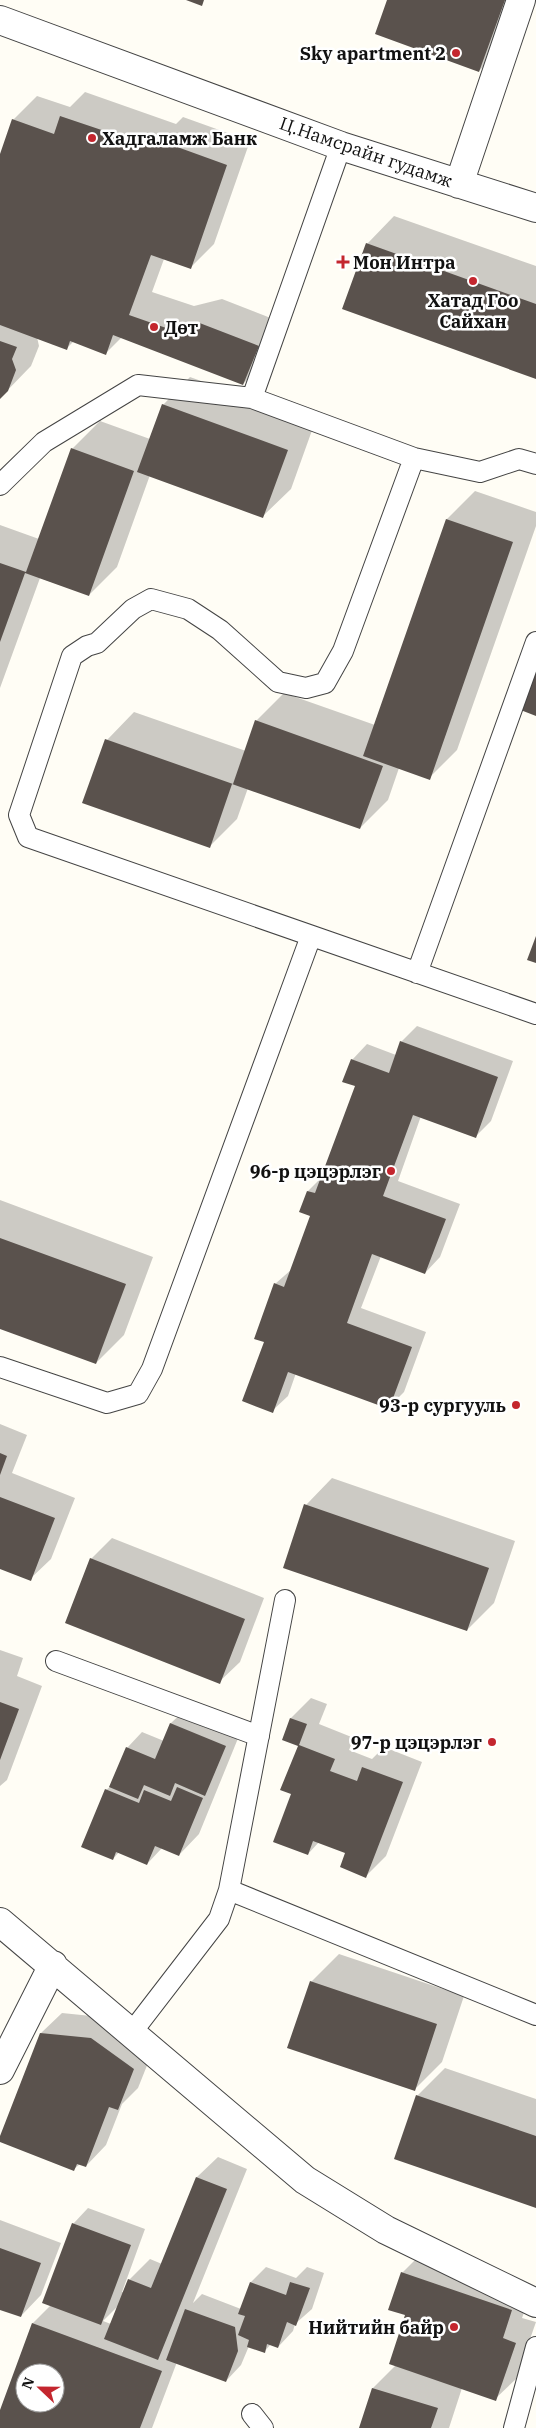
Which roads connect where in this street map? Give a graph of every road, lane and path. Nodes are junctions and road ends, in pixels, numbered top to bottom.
1 (520, 0) edge
2 (0, 20) edge
3 (341, 146) junction
4 (459, 184) junction
5 (536, 208) edge
6 (252, 398) junction
7 (414, 458) junction
8 (536, 464) edge
9 (0, 486) edge
10 (536, 642) edge
11 (311, 936) junction
12 (417, 973) junction
13 (536, 1014) edge
14 (0, 1367) edge
15 (285, 1600) dead end
16 (56, 1661) dead end
17 (259, 1736) junction
18 (229, 1890) junction
19 (0, 1922) edge
20 (54, 1965) junction
21 (536, 2015) edge
22 (132, 2032) junction
23 (0, 2070) edge
24 (536, 2303) edge
25 (536, 2347) edge
26 (514, 2428) edge

1 - 4 street
2 - 3 street, Ц.Намсрайн гудамж
3 - 4 street, Ц.Намсрайн гудамж
3 - 6 lane
4 - 5 street, Ц.Намсрайн гудамж
6 - 7 lane
6 - 9 lane
7 - 8 lane
7 - 11 lane
10 - 12 lane
11 - 12 lane
11 - 14 lane
12 - 13 lane
15 - 17 lane
16 - 17 lane
17 - 18 lane
18 - 21 lane
18 - 22 lane
19 - 20 street
20 - 22 street
20 - 23 street
22 - 24 street
25 - 26 lane

